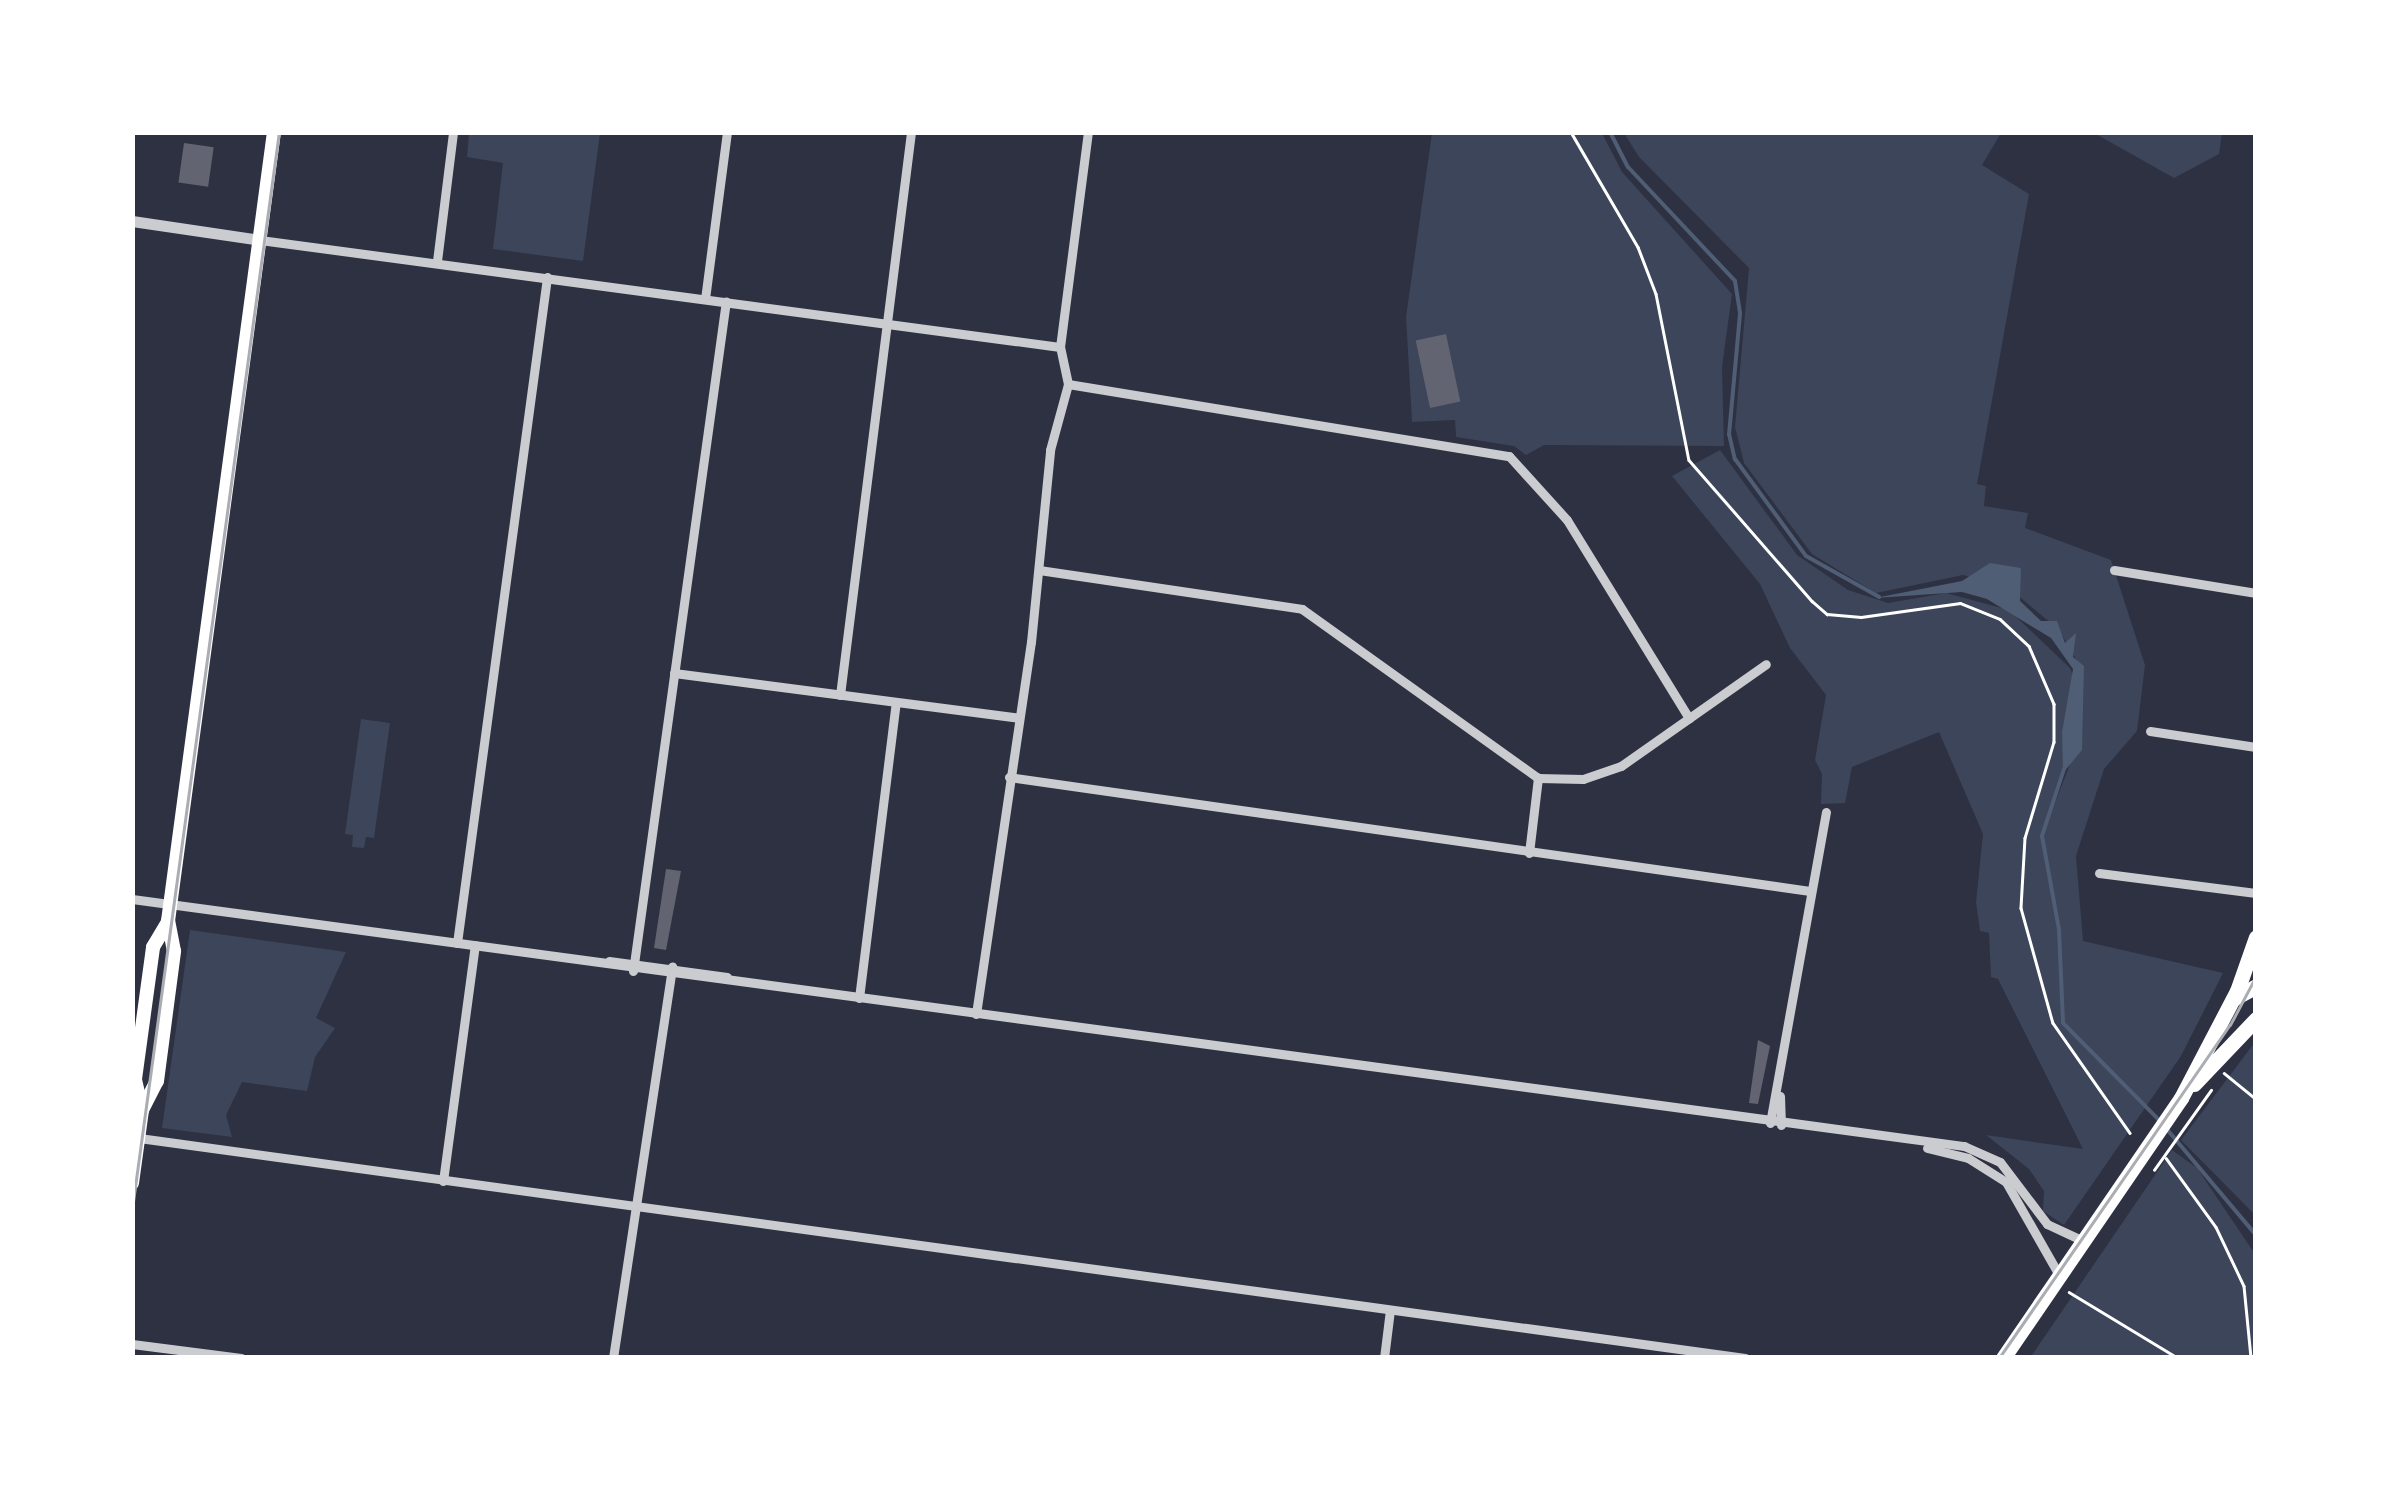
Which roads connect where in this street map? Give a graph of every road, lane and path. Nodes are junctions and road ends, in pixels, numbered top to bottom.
1 (274, 132) edge
2 (453, 132) edge
3 (728, 132) edge
4 (911, 132) edge
5 (1088, 132) edge
6 (1571, 132) edge
7 (132, 222) edge
8 (260, 240) junction
9 (436, 261) junction
10 (547, 276) junction
11 (705, 298) junction
12 (726, 302) junction
13 (887, 324) junction
14 (1060, 347) junction
15 (1068, 384) junction
16 (1040, 570) junction
17 (2114, 570) dead end
18 (2256, 593) edge
19 (1766, 664) dead end
20 (674, 672) junction
21 (840, 694) junction
22 (896, 702) junction
23 (1019, 718) junction
24 (1689, 718) junction
25 (2150, 730) dead end
26 (2256, 747) edge
27 (1009, 778) junction
28 (1538, 778) junction
29 (1826, 812) dead end
30 (1529, 852) junction
31 (2099, 873) dead end
32 (1810, 891) junction
33 (2256, 893) edge
34 (132, 899) edge
35 (170, 904) junction
36 (168, 921) junction
37 (2256, 937) edge
38 (457, 943) junction
39 (476, 945) junction
40 (634, 966) junction
41 (666, 970) junction
42 (2256, 986) edge
43 (859, 998) junction
44 (2230, 1005) junction
45 (976, 1014) junction
46 (2256, 1019) edge
47 (2182, 1098) junction
48 (2256, 1099) edge
49 (142, 1110) junction
50 (1776, 1124) junction
51 (2130, 1134) dead end
52 (138, 1138) junction
53 (1910, 1142) junction
54 (2166, 1158) dead end
55 (2154, 1170) dead end
56 (443, 1180) junction
57 (132, 1183) edge
58 (634, 1208) junction
59 (2083, 1241) junction
60 (2059, 1276) junction
61 (2070, 1293) dead end
62 (1390, 1310) junction
63 (132, 1344) edge
64 (241, 1358) edge
65 (613, 1358) edge
66 (1384, 1358) edge
67 (1745, 1358) edge
68 (2003, 1358) edge
69 (2178, 1358) edge
70 (2252, 1358) edge

1 - 8 main road
2 - 9 street
3 - 11 street
4 - 13 street
5 - 14 street
6 - 51 path
7 - 8 street
8 - 9 street
8 - 35 main road
9 - 10 street
10 - 11 street
10 - 38 street
11 - 12 street
12 - 13 street
12 - 20 street
13 - 14 street
13 - 21 street
14 - 15 street
15 - 16 street
15 - 24 street
16 - 23 street
16 - 28 street
17 - 18 street
19 - 24 street
20 - 21 street
20 - 40 street
21 - 22 street
22 - 23 street
22 - 43 street
23 - 27 street
24 - 28 street
25 - 26 street
27 - 30 street
27 - 45 street
28 - 30 street
29 - 32 street
30 - 32 street
31 - 33 street
32 - 50 street
34 - 35 street
35 - 36 main road
35 - 38 street
36 - 49 main road
36 - 49 main road
37 - 44 highway
38 - 39 street
39 - 40 street
39 - 56 street
40 - 41 street
41 - 43 street
41 - 58 street
42 - 44 highway
43 - 45 street
44 - 47 highway
45 - 50 street
46 - 47 highway
47 - 59 highway
48 - 55 path
49 - 52 main road
50 - 53 street
52 - 56 street
52 - 57 main road
53 - 59 street
53 - 60 street
54 - 70 path
56 - 58 street
58 - 62 street
58 - 65 street
59 - 60 highway
60 - 68 highway
61 - 69 path
62 - 66 street
62 - 67 street
63 - 64 street

